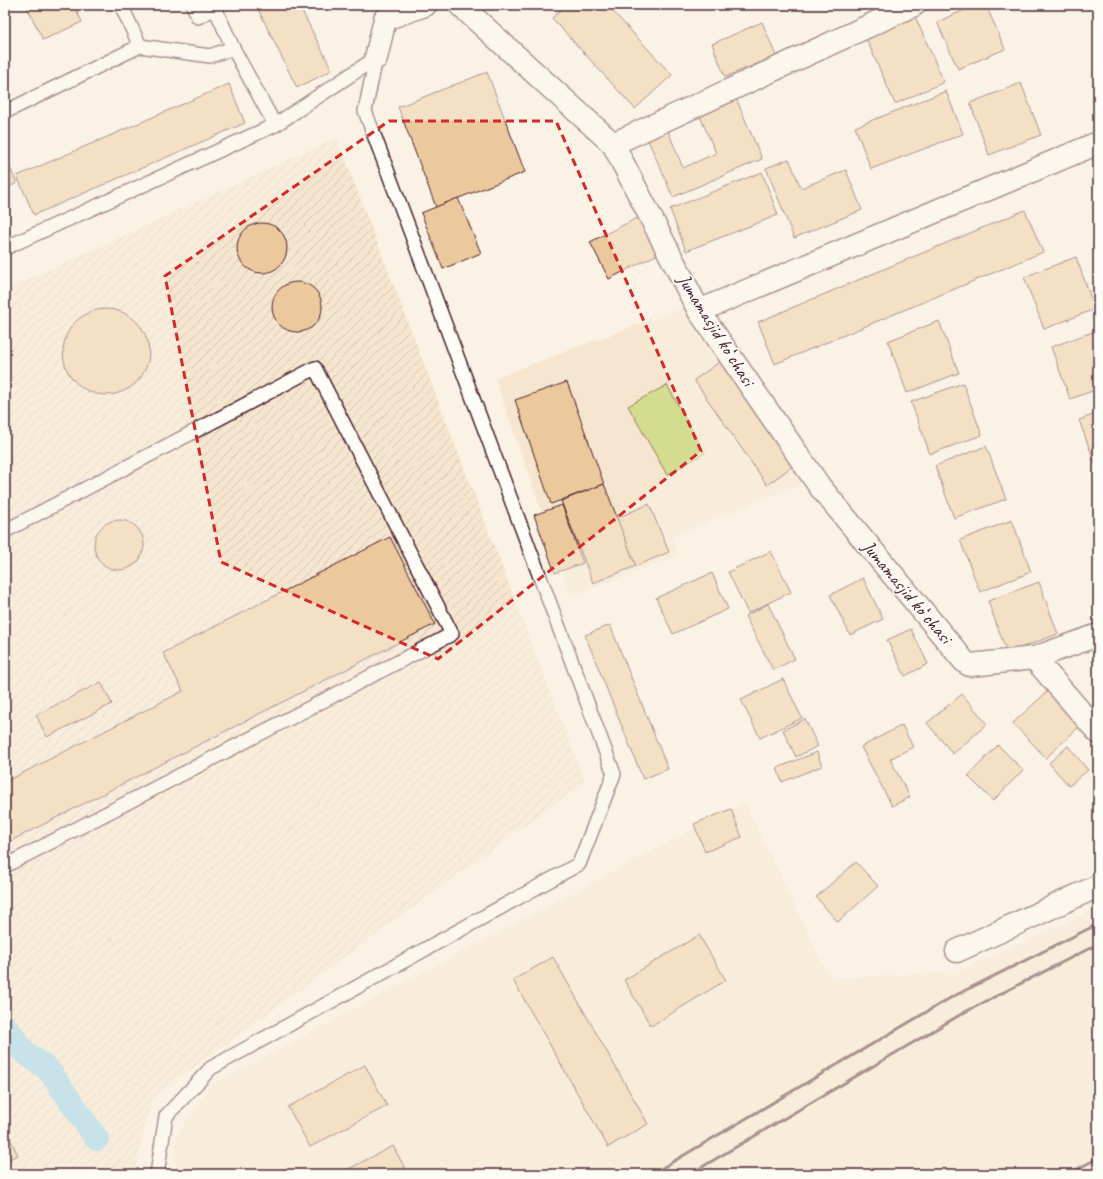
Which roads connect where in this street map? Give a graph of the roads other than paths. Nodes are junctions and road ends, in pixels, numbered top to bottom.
1 (121, 5) edge
2 (193, 5) edge
3 (425, 5) edge
4 (460, 5) edge
5 (914, 5) edge
6 (380, 12) edge
7 (140, 46) junction
8 (233, 48) junction
9 (376, 58) junction
10 (5, 112) edge
11 (275, 125) junction
12 (1098, 143) edge
13 (613, 144) junction
14 (5, 248) edge
15 (699, 311) junction
16 (5, 531) edge
17 (1098, 635) edge
18 (1034, 658) junction
19 (1098, 732) edge
20 (5, 866) edge
21 (1098, 886) edge
22 (957, 951) dead end
23 (157, 1174) edge

1 - 7 lane
2 - 8 lane
3 - 6 street
4 - 13 street, Jumamasjid koʻchasi
5 - 13 street
6 - 9 street
7 - 8 lane
7 - 10 lane
8 - 11 lane
9 - 11 lane
9 - 23 lane
11 - 14 lane
12 - 15 street
13 - 15 street, Jumamasjid koʻchasi
15 - 18 street, Jumamasjid koʻchasi
16 - 20 lane
17 - 18 street
18 - 19 street
21 - 22 street

